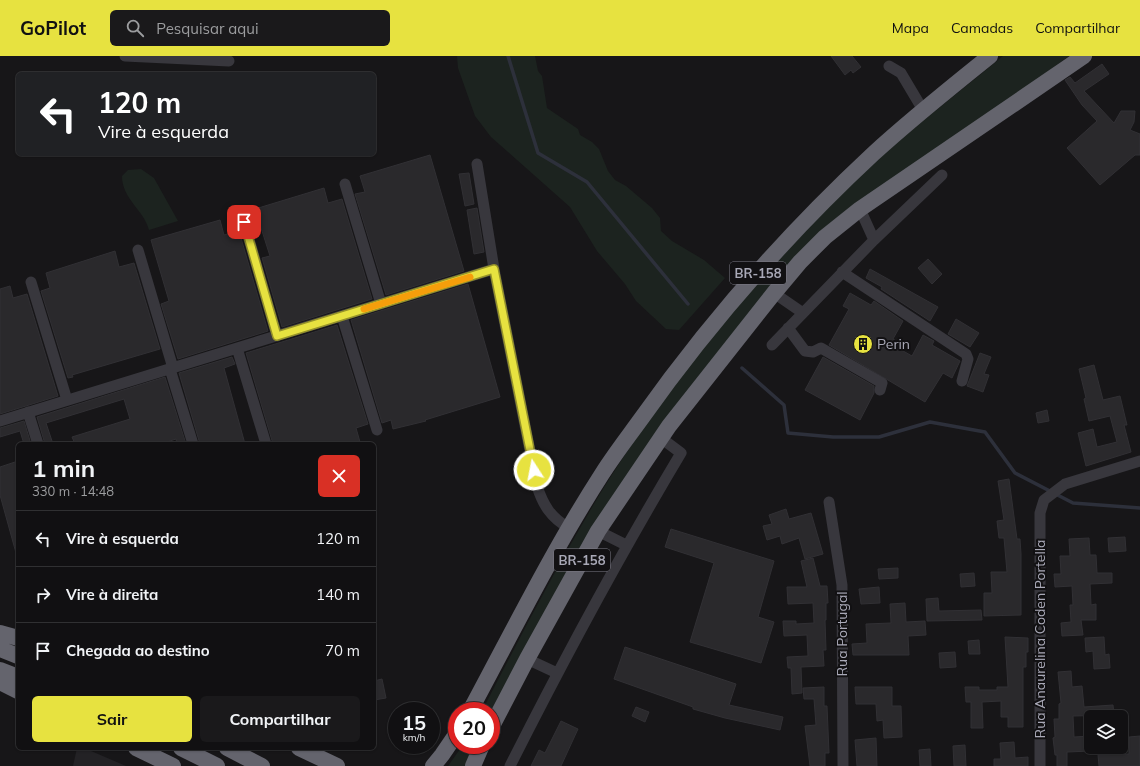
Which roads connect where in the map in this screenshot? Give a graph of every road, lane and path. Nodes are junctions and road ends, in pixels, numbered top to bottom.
1 (125, 56) edge
2 (990, 56) edge
3 (1084, 56) edge
4 (229, 61) dead end
5 (888, 66) dead end
6 (923, 110) junction
7 (477, 164) dead end
8 (942, 175) dead end
9 (345, 184) dead end
10 (860, 208) junction
11 (244, 222) dead end
12 (874, 240) junction
13 (138, 250) dead end
14 (494, 269) junction
15 (842, 272) junction
16 (31, 282) dead end
17 (774, 293) junction
18 (381, 304) junction
19 (803, 313) junction
20 (342, 316) junction
21 (788, 328) junction
22 (277, 336) junction
23 (772, 345) dead end
24 (237, 348) junction
25 (171, 368) junction
26 (962, 381) dead end
27 (880, 390) dead end
28 (67, 400) junction
29 (28, 412) junction
30 (0, 421) edge
31 (377, 430) dead end
32 (661, 438) junction
33 (37, 442) edge
34 (192, 442) edge
35 (265, 442) edge
36 (1140, 461) edge
37 (829, 502) dead end
38 (569, 528) junction
39 (598, 530) junction
40 (626, 545) junction
41 (0, 633) edge
42 (16, 637) edge
43 (0, 648) edge
44 (16, 655) edge
45 (527, 659) junction
46 (0, 670) edge
47 (557, 673) junction
48 (16, 676) edge
49 (0, 682) edge
50 (16, 690) edge
51 (475, 702) edge
52 (500, 711) edge
53 (448, 747) edge
54 (140, 750) edge
55 (185, 750) edge
56 (231, 750) edge
57 (303, 750) edge
58 (478, 754) edge
59 (173, 766) edge
60 (217, 766) edge
61 (262, 766) edge
62 (337, 766) edge
63 (433, 766) edge
64 (473, 766) edge
65 (510, 766) edge
66 (843, 766) edge
67 (1040, 766) edge

1 - 4 street
2 - 6 highway, BR-158
3 - 10 highway, BR-158
5 - 6 street
6 - 38 highway, BR-158
7 - 14 street
8 - 12 street
9 - 18 street
10 - 12 street
10 - 17 highway, BR-158
11 - 22 street
12 - 15 street
13 - 25 street
14 - 18 street
14 - 38 street
15 - 19 street
15 - 26 street
16 - 28 street
17 - 19 street
17 - 32 highway, BR-158
18 - 20 street
19 - 21 street
20 - 22 street
20 - 31 street
21 - 23 street
21 - 27 street
22 - 24 street
24 - 25 street
24 - 35 street
25 - 28 street
25 - 34 street
28 - 29 street
29 - 30 street
29 - 33 street
32 - 39 highway, BR-158
32 - 40 street
36 - 67 street, Rua Anaurelina Coden Portella
37 - 66 street, Rua Portugal
38 - 51 highway, BR-158
39 - 40 street
39 - 45 highway, BR-158
40 - 47 street
41 - 42 highway
43 - 44 highway
45 - 47 street
45 - 52 highway, BR-158
46 - 48 highway
47 - 65 street
49 - 50 highway
53 - 63 highway
54 - 59 highway
55 - 60 highway
56 - 61 highway
57 - 62 highway
58 - 64 highway

